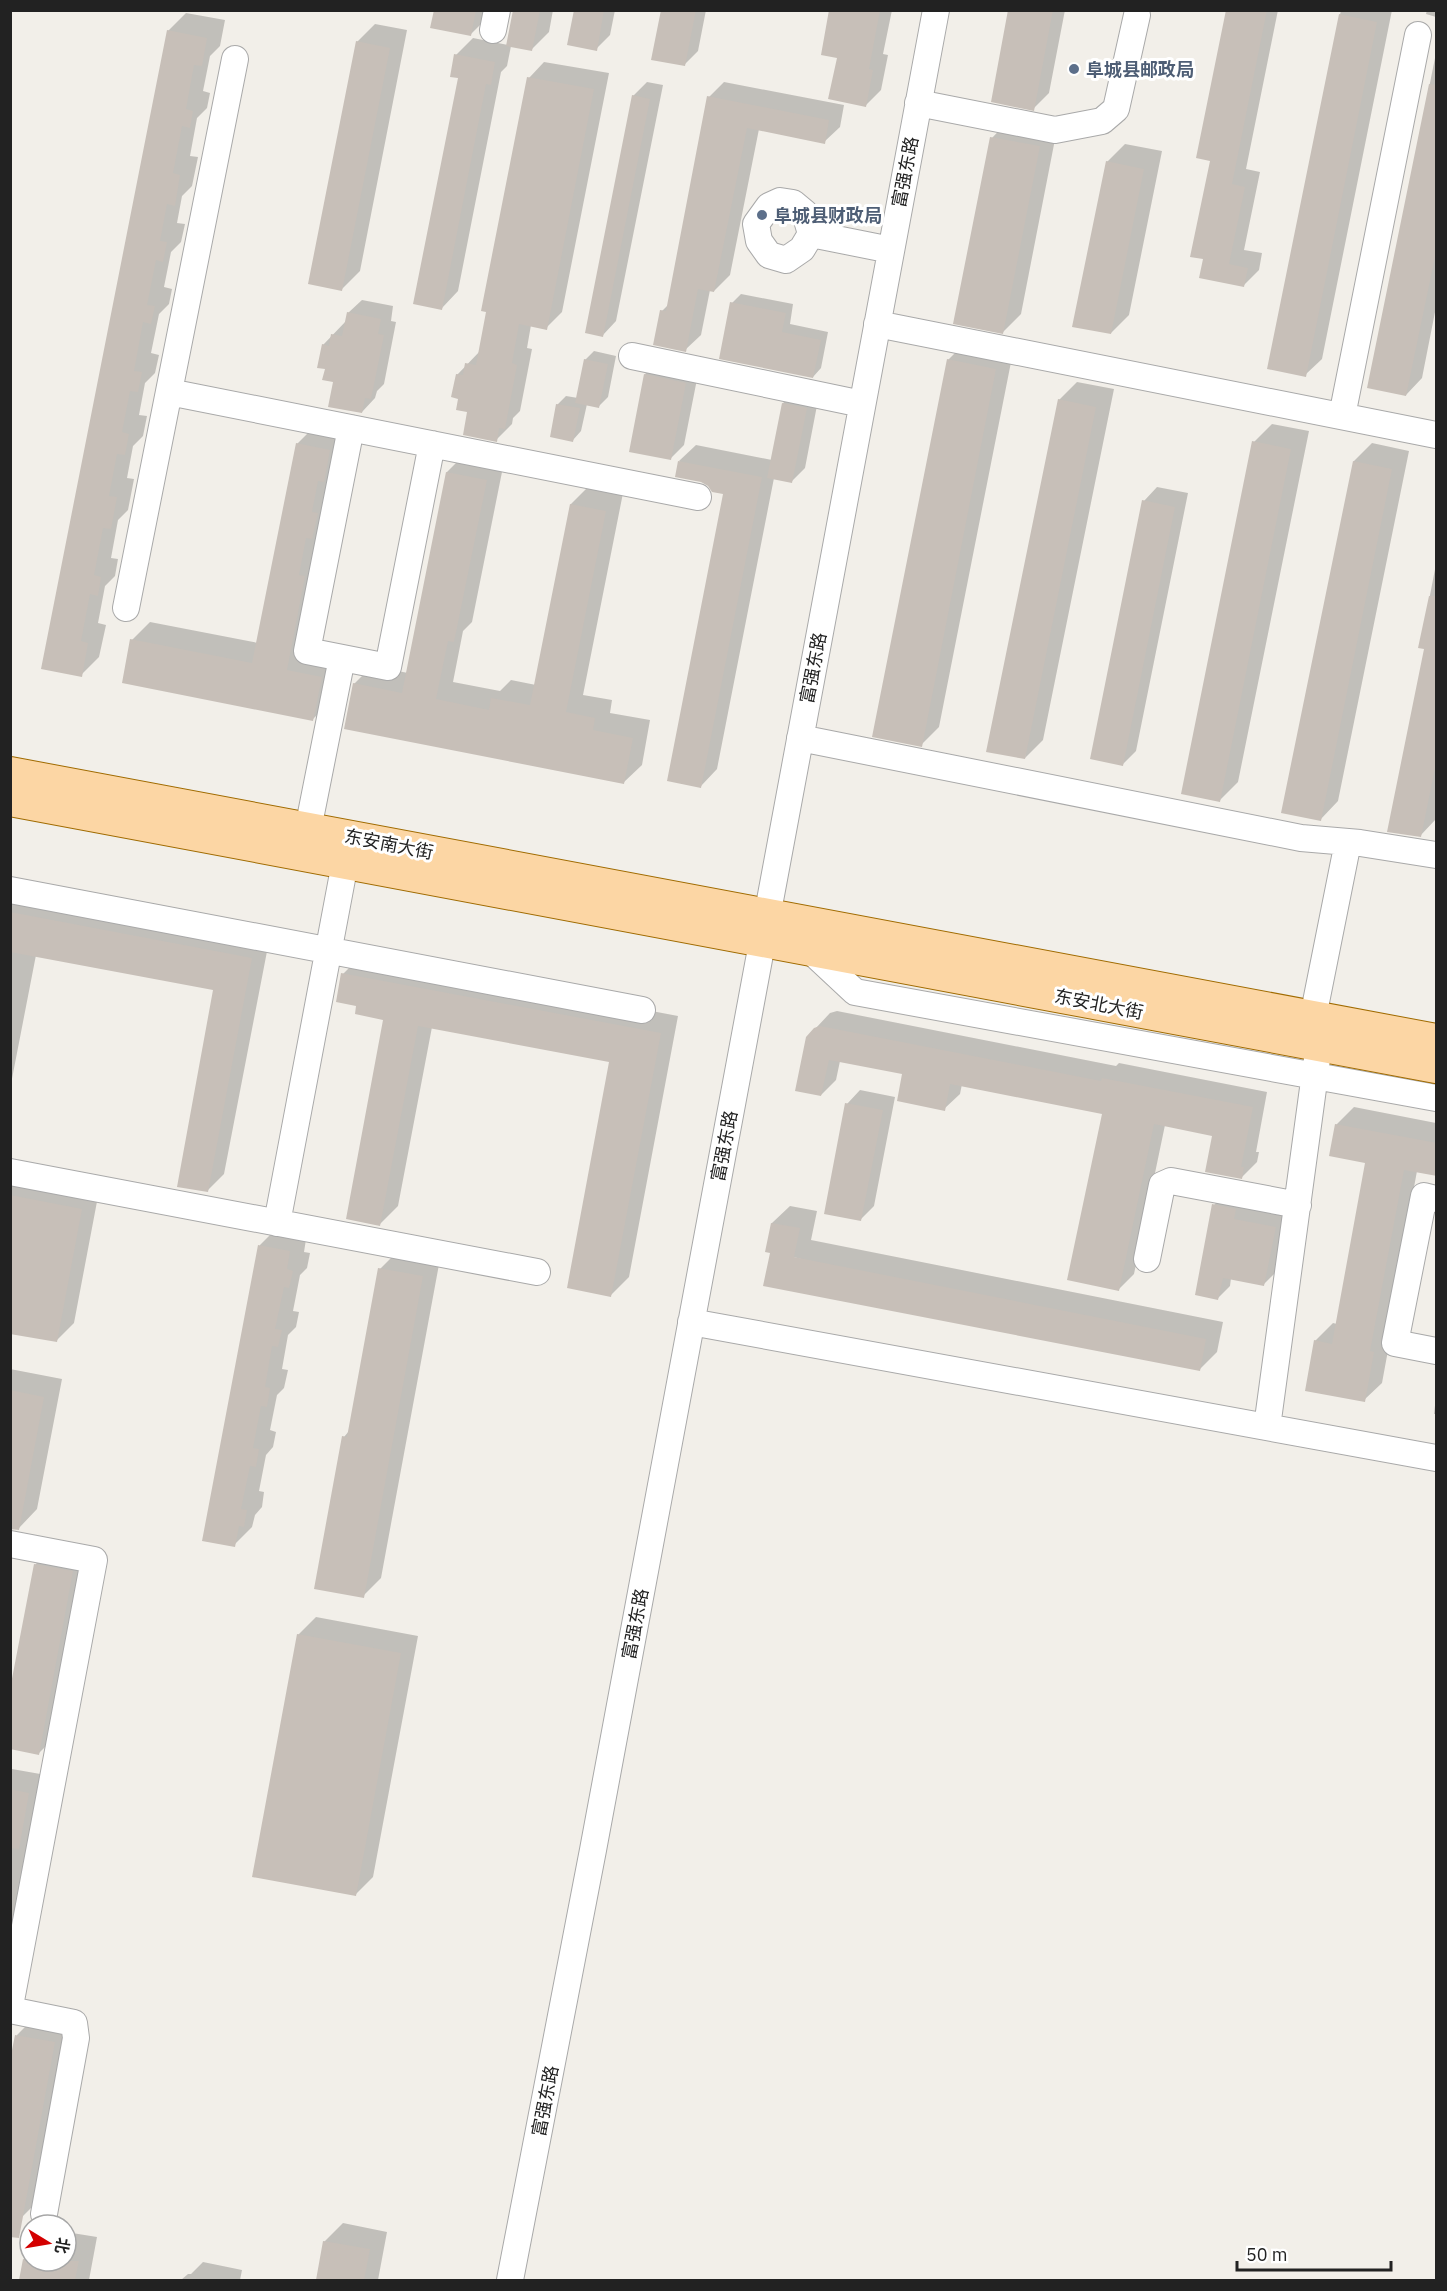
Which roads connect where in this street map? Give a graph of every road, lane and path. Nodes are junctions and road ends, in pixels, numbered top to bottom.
1 (936, 10) edge
2 (1137, 15) dead end
3 (1418, 35) dead end
4 (235, 59) dead end
5 (918, 103) junction
6 (812, 234) dead end
7 (891, 250) junction
8 (877, 324) junction
9 (632, 356) dead end
10 (169, 392) junction
11 (862, 404) junction
12 (1342, 416) junction
13 (351, 428) junction
14 (1437, 435) edge
15 (432, 444) junction
16 (698, 497) dead end
17 (126, 608) dead end
18 (342, 658) junction
19 (800, 738) junction
20 (10, 773) edge
21 (10, 800) edge
22 (308, 829) junction
23 (1348, 842) junction
24 (1437, 855) edge
25 (345, 863) junction
26 (10, 890) edge
27 (765, 928) junction
28 (328, 950) junction
29 (810, 950) junction
30 (642, 1010) dead end
31 (1316, 1031) junction
32 (1437, 1040) edge
33 (1437, 1067) edge
34 (1315, 1076) junction
35 (1437, 1098) edge
36 (10, 1172) edge
37 (1437, 1198) edge
38 (1298, 1205) junction
39 (277, 1223) junction
40 (1147, 1259) dead end
41 (537, 1272) dead end
42 (691, 1322) junction
43 (1437, 1351) edge
44 (1267, 1427) junction
45 (1437, 1458) edge
46 (10, 1544) edge
47 (10, 2008) edge
48 (44, 2213) edge
49 (510, 2280) edge

1 - 5 street, 富强东路
2 - 5 street
3 - 12 street
4 - 10 street
5 - 7 street, 富强东路
6 - 7 street
7 - 8 street, 富强东路
8 - 11 street, 富强东路
8 - 12 street
9 - 11 street
10 - 13 street
10 - 17 street
11 - 19 street, 富强东路
12 - 14 street
13 - 15 street
13 - 18 street
15 - 16 street
15 - 18 street
18 - 22 street
19 - 23 street
19 - 27 street, 富强东路
20 - 22 main road, 东安南大街
21 - 25 main road, 东安南大街
22 - 27 main road, 东安南大街
23 - 24 street
23 - 31 street
25 - 27 main road, 东安南大街
25 - 28 street
26 - 28 street
27 - 29 main road, 东安北大街
27 - 31 main road, 东安北大街
27 - 42 street, 富强东路
28 - 30 street
28 - 39 street
29 - 31 main road, 东安北大街
29 - 34 street
31 - 32 main road, 东安北大街
31 - 33 main road, 东安北大街
31 - 34 street
34 - 35 street
34 - 38 street
36 - 39 street
37 - 43 street
38 - 40 street
38 - 44 street
39 - 41 street
42 - 44 street
42 - 49 street, 富强东路
44 - 45 street
46 - 47 street
47 - 48 street

